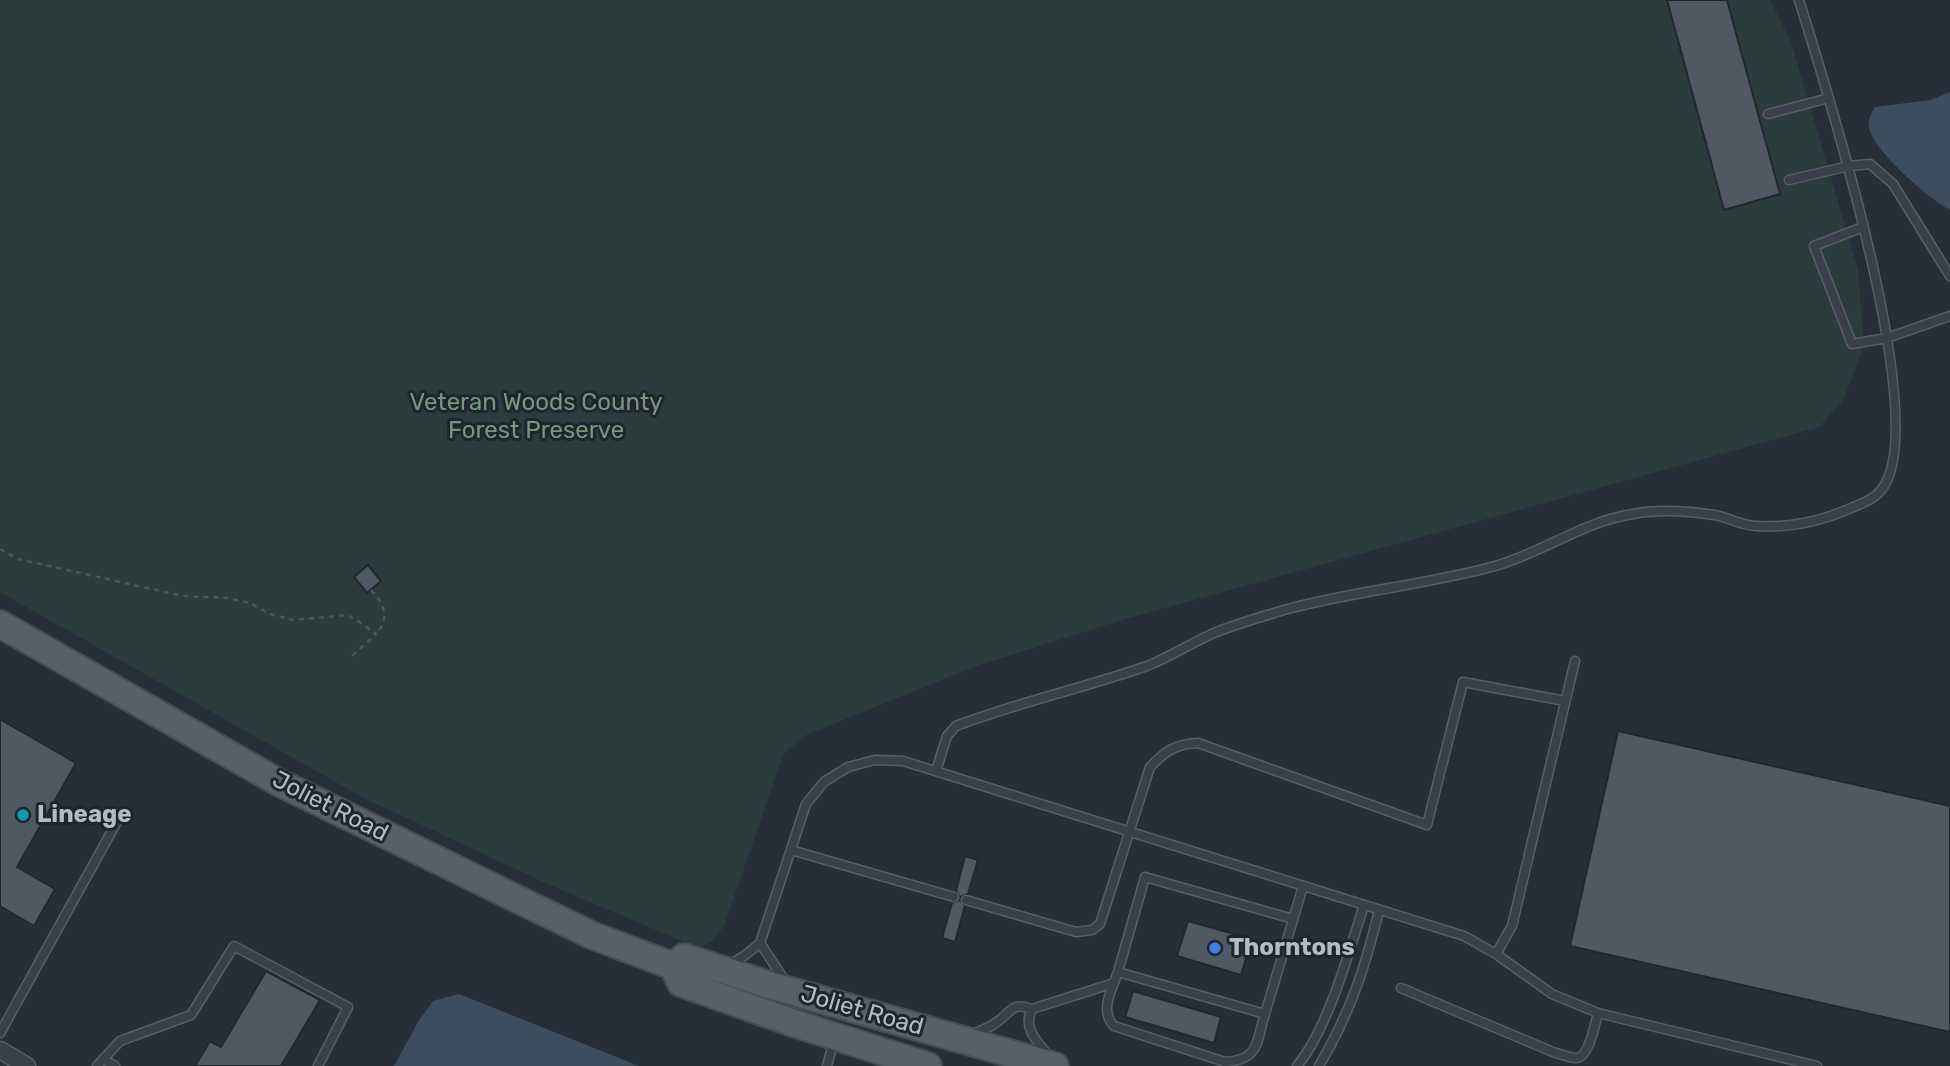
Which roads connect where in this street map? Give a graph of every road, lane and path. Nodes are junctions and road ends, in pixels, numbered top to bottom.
1 (1799, 0) edge
2 (1829, 98) junction
3 (1768, 114) dead end
4 (1849, 166) junction
5 (1789, 180) dead end
6 (1863, 227) junction
7 (1950, 276) edge
8 (1950, 316) edge
9 (1886, 338) junction
10 (0, 549) edge
11 (371, 590) dead end
12 (0, 624) edge
13 (376, 634) junction
14 (351, 657) dead end
15 (1575, 661) dead end
16 (1565, 701) junction
17 (936, 771) junction
18 (118, 820) dead end
19 (1131, 832) junction
20 (791, 850) junction
21 (1303, 886) junction
22 (954, 897) dead end
23 (967, 900) dead end
24 (1364, 905) junction
25 (1379, 910) junction
26 (1293, 919) junction
27 (760, 943) junction
28 (1496, 954) junction
29 (673, 967) junction
30 (721, 969) junction
31 (1118, 972) junction
32 (1114, 983) junction
33 (1401, 988) dead end
34 (793, 992) junction
35 (1032, 1009) junction
36 (1598, 1013) junction
37 (1265, 1014) junction
38 (0, 1033) edge
39 (834, 1037) junction
40 (958, 1038) junction
41 (0, 1051) edge
42 (100, 1063) edge
43 (27, 1066) edge
44 (115, 1066) edge
45 (318, 1066) edge
46 (827, 1066) edge
47 (928, 1066) edge
48 (1056, 1066) edge
49 (1297, 1066) edge
50 (1320, 1066) edge
51 (1817, 1066) edge

1 - 2 lane
2 - 3 lane
2 - 4 lane
4 - 5 lane
4 - 6 lane
4 - 7 lane
6 - 9 lane
6 - 9 lane
8 - 9 lane
9 - 17 lane
10 - 13 path
11 - 13 path
12 - 29 main road, Joliet Road
13 - 14 path
15 - 16 lane
16 - 19 lane
16 - 28 lane
17 - 19 lane
17 - 20 lane
18 - 38 lane
19 - 21 lane
19 - 23 lane
20 - 22 lane
20 - 27 lane
21 - 24 lane
21 - 26 lane
24 - 25 lane
24 - 49 lane
25 - 28 lane
25 - 50 lane
26 - 31 lane
26 - 37 lane
27 - 30 lane
27 - 34 lane
28 - 36 lane
29 - 30 main road, Joliet Road
29 - 39 main road, Joliet Road
30 - 34 main road, Joliet Road
31 - 32 lane
31 - 37 lane
32 - 35 lane
32 - 37 lane
33 - 36 lane
34 - 40 main road, Joliet Road
35 - 40 lane
35 - 48 lane
36 - 51 lane
39 - 46 lane
39 - 47 main road, Joliet Road
40 - 48 main road, Joliet Road
41 - 43 street
42 - 44 lane
42 - 45 lane

